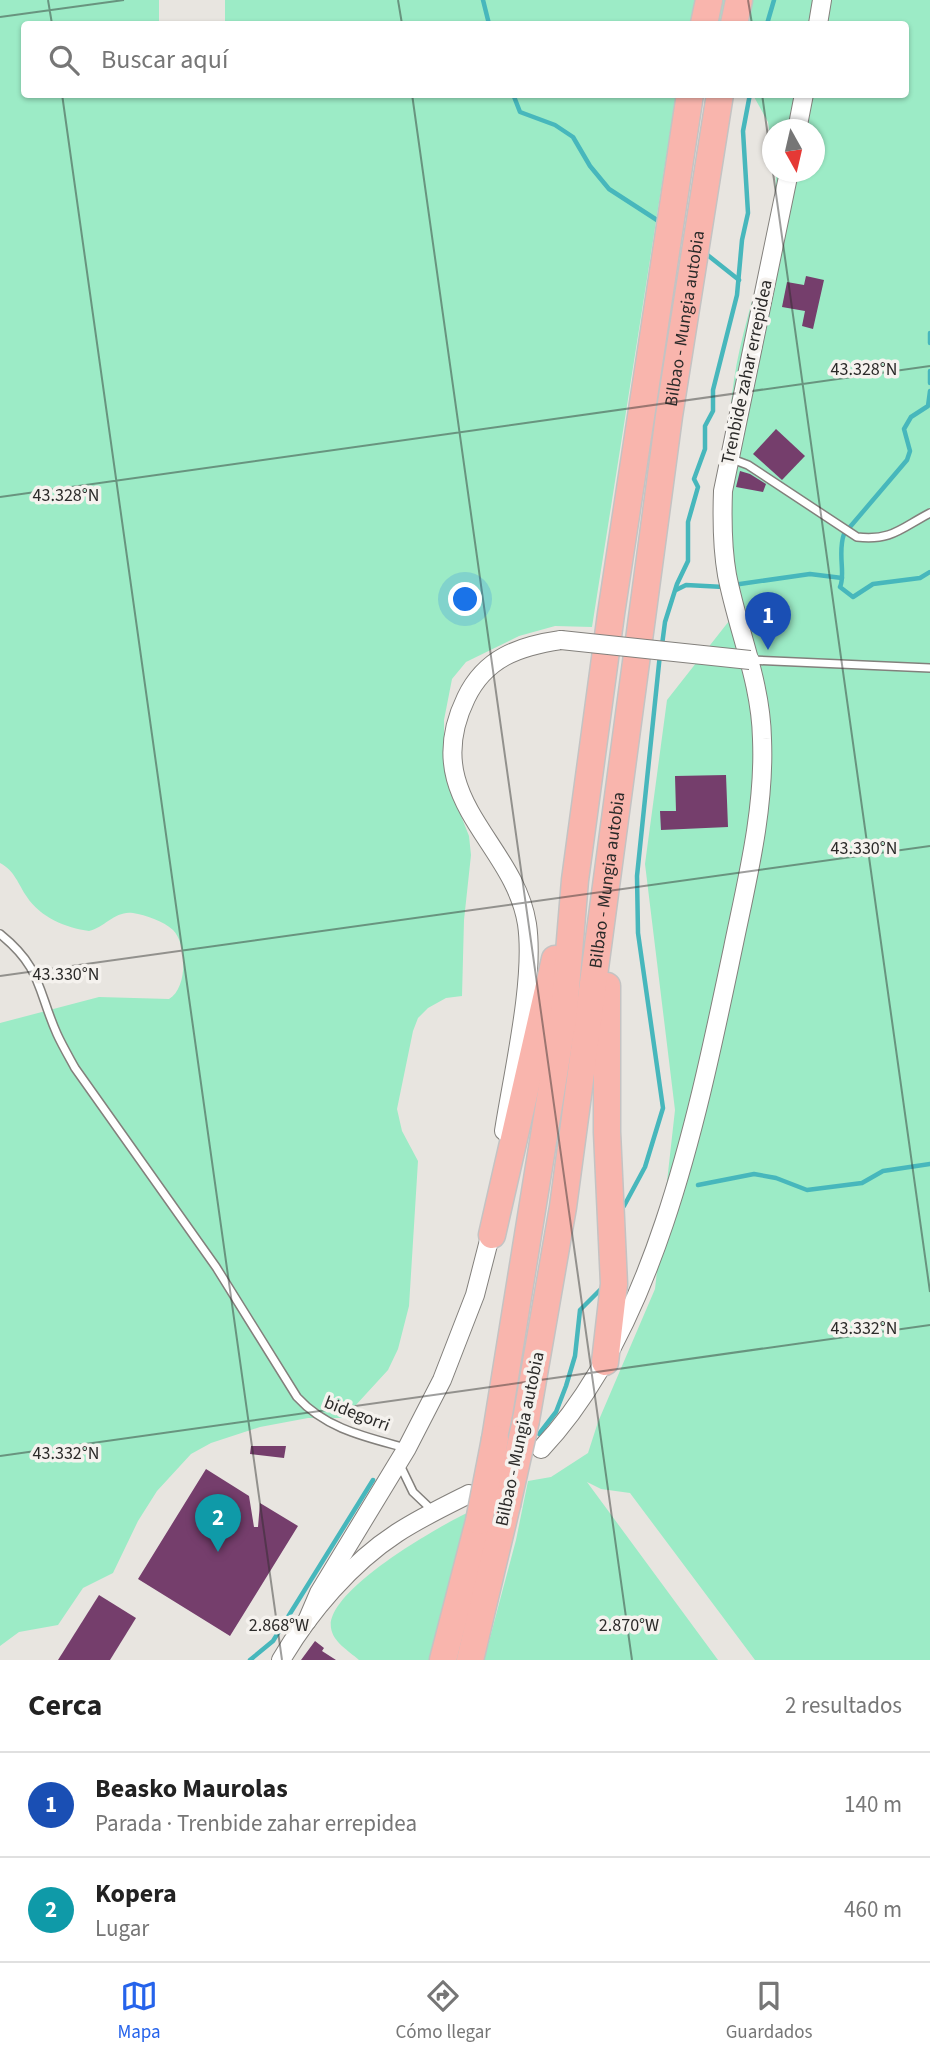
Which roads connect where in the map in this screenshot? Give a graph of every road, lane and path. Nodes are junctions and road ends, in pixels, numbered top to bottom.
1 (709, 0) edge
2 (739, 0) edge
3 (822, 0) edge
4 (705, 21) edge
5 (735, 21) edge
6 (818, 21) edge
7 (689, 98) edge
8 (719, 98) edge
9 (803, 98) edge
10 (799, 119) edge
11 (787, 182) edge
12 (728, 457) junction
13 (930, 513) edge
14 (750, 660) junction
15 (930, 668) edge
16 (575, 880) junction
17 (0, 934) edge
18 (601, 940) junction
19 (492, 1235) junction
20 (605, 1362) junction
21 (541, 1450) dead end
22 (403, 1455) junction
23 (469, 1494) dead end
24 (434, 1512) junction
25 (307, 1621) junction
26 (281, 1660) edge
27 (443, 1660) edge
28 (470, 1660) edge

1 - 4 highway
2 - 5 highway
3 - 6 street
7 - 16 highway, Bilbao - Mungia autobia
8 - 18 highway, Bilbao - Mungia autobia
9 - 10 street
11 - 12 street, Trenbide zahar errepidea
12 - 13 lane
12 - 14 street, Trenbide zahar errepidea
14 - 15 lane
14 - 19 street, bridge
14 - 20 street, Trenbide zahar errepidea
16 - 19 highway
16 - 27 highway, Bilbao - Mungia autobia, bridge
17 - 22 lane, bidegorri
18 - 20 highway
18 - 28 highway, Bilbao - Mungia autobia, bridge
19 - 22 street
20 - 21 street, Trenbide zahar errepidea
22 - 24 lane
22 - 25 street
23 - 24 street
24 - 25 street
25 - 26 street

